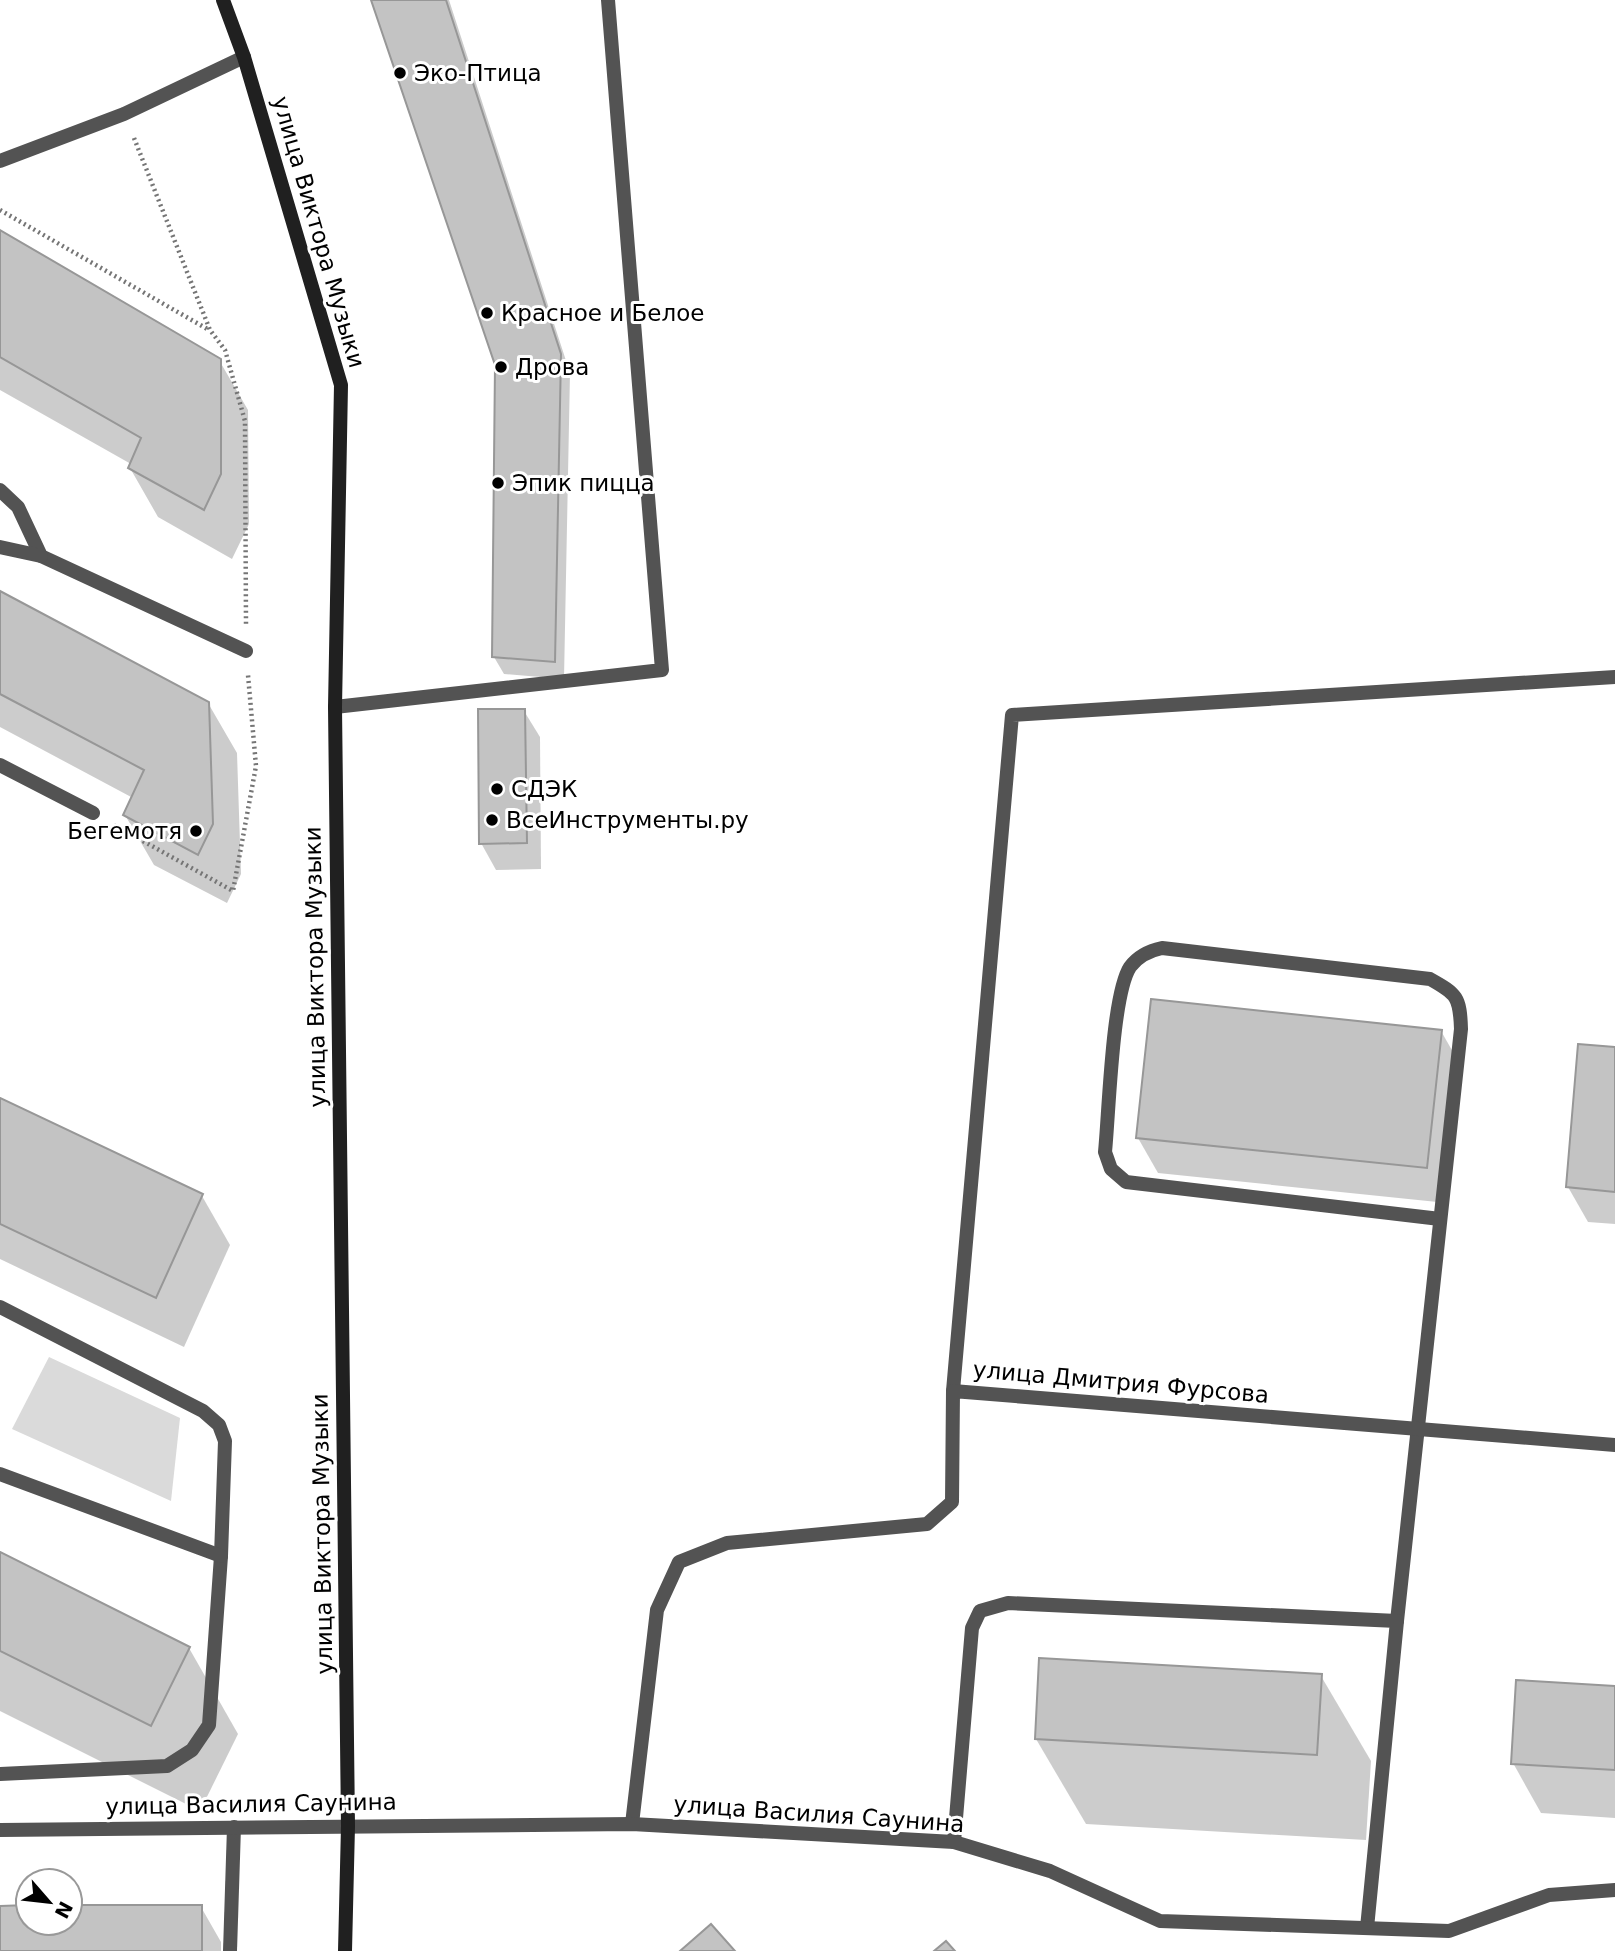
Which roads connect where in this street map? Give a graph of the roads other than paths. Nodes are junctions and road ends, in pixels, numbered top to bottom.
1 (223, 0) edge
2 (608, 0) edge
3 (244, 57) junction
4 (0, 162) edge
5 (0, 490) edge
6 (0, 547) edge
7 (41, 556) junction
8 (246, 651) road end
9 (1615, 677) edge
10 (335, 707) junction
11 (0, 765) edge
12 (93, 813) road end
13 (1440, 1219) junction
14 (0, 1307) edge
15 (953, 1391) junction
16 (1416, 1429) junction
17 (1615, 1445) edge
18 (0, 1474) edge
19 (221, 1556) junction
20 (1397, 1621) junction
21 (0, 1774) edge
22 (632, 1824) junction
23 (348, 1826) junction
24 (234, 1827) junction
25 (0, 1830) edge
26 (954, 1842) junction
27 (1615, 1890) edge
28 (1367, 1928) junction
29 (230, 1951) edge
30 (345, 1951) edge

1 - 3 street, улица Виктора Музыки
2 - 10 street
3 - 4 street
3 - 10 street, улица Виктора Музыки
5 - 7 street
6 - 7 street
7 - 8 street
9 - 15 street
10 - 23 street, улица Виктора Музыки
11 - 12 street
13 - 13 street
13 - 16 street
14 - 19 street
15 - 16 street, улица Дмитрия Фурсова
15 - 22 street, улица Дмитрия Фурсова
16 - 17 street, улица Дмитрия Фурсова
16 - 20 street
18 - 19 street
19 - 21 street
20 - 26 street
20 - 28 street
22 - 23 street, улица Василия Саунина
22 - 26 street, улица Василия Саунина
23 - 24 street, улица Василия Саунина
23 - 30 street, улица Виктора Музыки
24 - 25 street, улица Василия Саунина
24 - 29 street
26 - 28 street, улица Василия Саунина
27 - 28 street, улица Василия Саунина

